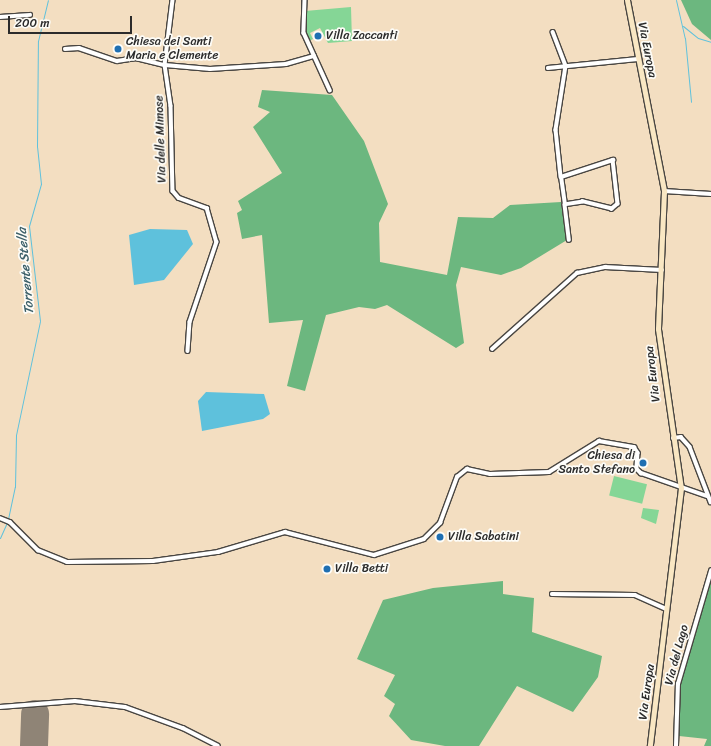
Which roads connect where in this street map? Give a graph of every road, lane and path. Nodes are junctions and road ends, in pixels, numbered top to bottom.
1 (173, 0) edge
2 (305, 0) edge
3 (627, 0) edge
4 (30, 15) dead end
5 (0, 17) edge
6 (553, 32) dead end
7 (65, 49) dead end
8 (314, 56) junction
9 (638, 59) junction
10 (166, 64) junction
11 (566, 66) junction
12 (548, 68) dead end
13 (330, 90) dead end
14 (561, 177) junction
15 (664, 191) junction
16 (711, 194) edge
17 (565, 205) junction
18 (569, 240) dead end
19 (662, 270) junction
20 (492, 349) dead end
21 (188, 352) dead end
22 (672, 438) junction
23 (681, 488) junction
24 (707, 496) junction
25 (711, 502) edge
26 (2, 518) edge
27 (711, 571) edge
28 (552, 594) dead end
29 (668, 610) junction
30 (0, 707) edge
31 (218, 746) edge
32 (650, 746) edge
33 (676, 746) edge

1 - 10 street
2 - 8 street
3 - 9 main road, Via Europa
4 - 5 street
6 - 11 street
7 - 10 street
8 - 10 street
8 - 13 street
9 - 11 street
9 - 15 main road, Via Europa
10 - 21 street, Via delle Mimose
11 - 12 street
11 - 14 street
14 - 17 street
14 - 17 street
15 - 16 street
15 - 19 main road, Via Europa
17 - 18 street
19 - 20 street
19 - 22 main road, Via Europa
22 - 23 main road, Via Europa
22 - 24 street
23 - 24 street
23 - 26 street
23 - 29 main road, Via Europa
24 - 25 street
27 - 33 street, Via del Lago
28 - 29 street
29 - 32 main road, Via Europa
30 - 31 street

